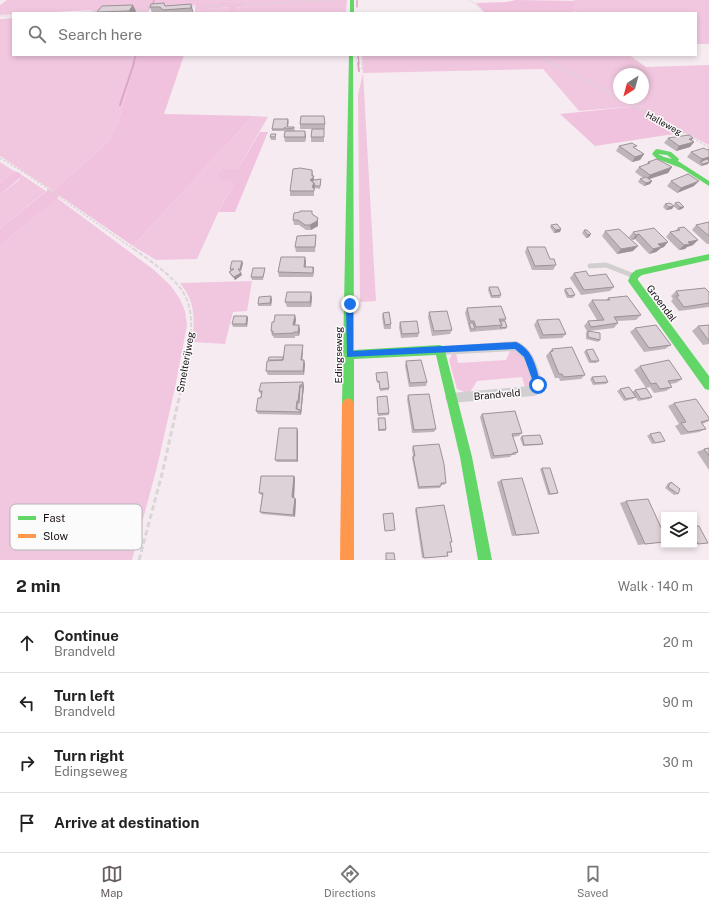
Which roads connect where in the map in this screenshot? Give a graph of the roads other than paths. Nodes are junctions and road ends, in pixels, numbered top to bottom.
1 (352, 0) edge
2 (352, 12) edge
3 (351, 56) edge
4 (673, 161) dead end
5 (709, 184) edge
6 (709, 257) edge
7 (590, 266) dead end
8 (634, 276) junction
9 (440, 350) junction
10 (349, 355) junction
11 (709, 384) edge
12 (451, 398) junction
13 (347, 560) edge
14 (485, 560) edge

1 - 2 main road
3 - 10 main road, Edingseweg
4 - 5 main road
6 - 8 main road, Groendal
7 - 8 lane
8 - 11 main road, Groendal
9 - 10 main road, Brandveld
9 - 12 main road
9 - 12 street, Brandveld
10 - 13 main road, Edingseweg
12 - 14 main road

